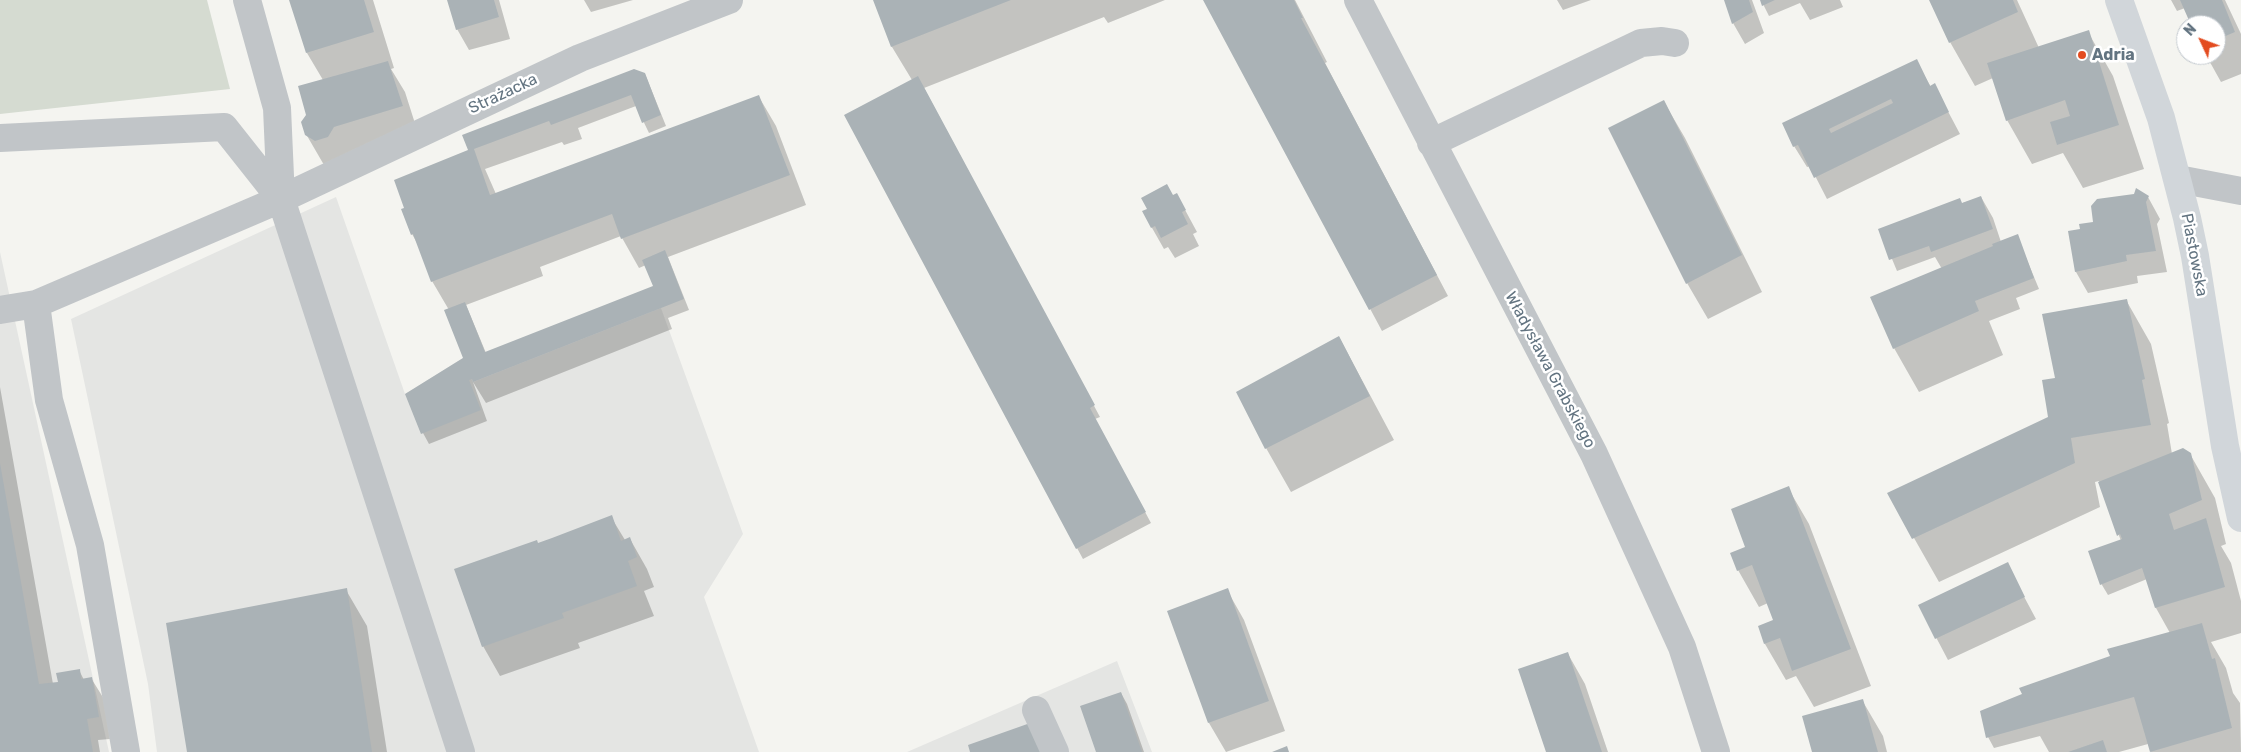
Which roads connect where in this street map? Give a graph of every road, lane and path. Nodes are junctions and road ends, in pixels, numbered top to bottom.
1 (248, 0) edge
2 (729, 0) edge
3 (1358, 0) edge
4 (2119, 0) edge
5 (1675, 43) dead end
6 (0, 138) edge
7 (1431, 143) junction
8 (2178, 179) junction
9 (2241, 191) edge
10 (281, 199) junction
11 (36, 304) junction
12 (0, 310) edge
13 (2241, 518) edge
14 (1036, 710) dead end
15 (126, 752) edge
16 (461, 752) edge
17 (1055, 752) edge
18 (1716, 752) edge

1 - 10 street
2 - 10 street, Strażacka
3 - 7 street, Władysława Grabskiego
4 - 8 main road, Piastowska
5 - 7 street
6 - 10 street
7 - 18 street, Władysława Grabskiego
8 - 9 street
8 - 13 main road, Piastowska
10 - 11 street, Strażacka
10 - 16 street
11 - 12 street, Strażacka
11 - 15 street
14 - 17 street

